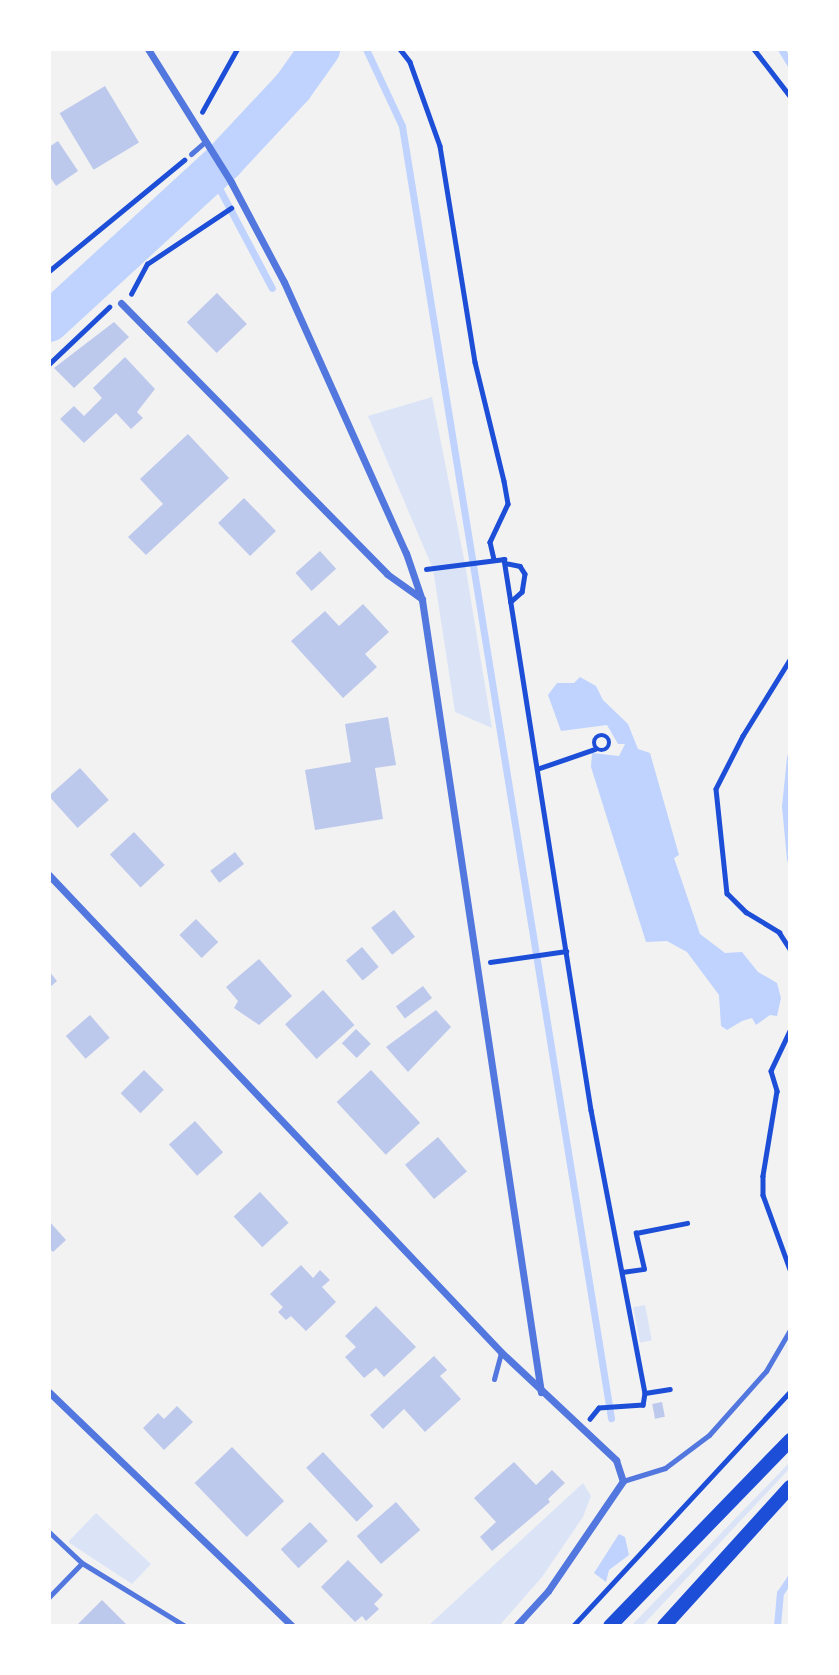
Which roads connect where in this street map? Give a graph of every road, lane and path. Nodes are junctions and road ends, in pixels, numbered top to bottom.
1 (148, 49) edge
2 (237, 49) edge
3 (400, 49) edge
4 (754, 49) edge
5 (790, 96) edge
6 (194, 124) junction
7 (205, 142) junction
8 (191, 154) joint
9 (243, 204) junction
10 (49, 271) edge
11 (121, 303) junction
12 (49, 364) edge
13 (491, 561) junction
14 (505, 563) junction
15 (426, 569) dead end
16 (422, 600) junction
17 (511, 602) junction
18 (790, 660) edge
19 (596, 749) dead end
20 (537, 769) junction
21 (49, 875) edge
22 (790, 949) edge
23 (566, 951) junction
24 (491, 962) dead end
25 (790, 1031) edge
26 (687, 1223) dead end
27 (790, 1269) edge
28 (622, 1272) junction
29 (790, 1330) edge
30 (501, 1352) junction
31 (494, 1379) dead end
32 (670, 1389) dead end
33 (49, 1392) edge
34 (541, 1392) junction
35 (790, 1392) edge
36 (645, 1393) junction
37 (599, 1408) dead end
38 (790, 1440) edge
39 (623, 1481) junction
40 (790, 1487) edge
41 (790, 1492) edge
42 (775, 1505) junction
43 (49, 1532) edge
44 (82, 1563) junction
45 (49, 1597) edge
46 (518, 1624) edge
47 (184, 1626) edge
48 (292, 1626) edge
49 (573, 1626) edge
50 (610, 1626) edge
51 (664, 1626) edge

1 - 6 street
2 - 6 path
3 - 13 path
4 - 5 path
6 - 7 street
7 - 8 lane
7 - 9 street
8 - 10 path
9 - 11 path
9 - 16 street
11 - 12 path
11 - 16 street
13 - 14 path
13 - 15 path
14 - 17 path
14 - 17 path
16 - 34 street
17 - 20 path
18 - 22 path
19 - 20 path
20 - 23 path
21 - 30 street
23 - 24 path
23 - 28 path
25 - 27 path
26 - 28 path
28 - 36 path
29 - 39 lane
30 - 31 lane
30 - 34 street
32 - 36 path
33 - 48 street
34 - 39 street
35 - 49 path
36 - 37 path
38 - 50 main road
39 - 46 street
40 - 42 main road
41 - 42 main road
42 - 51 main road
43 - 44 lane
44 - 45 lane
44 - 47 lane

